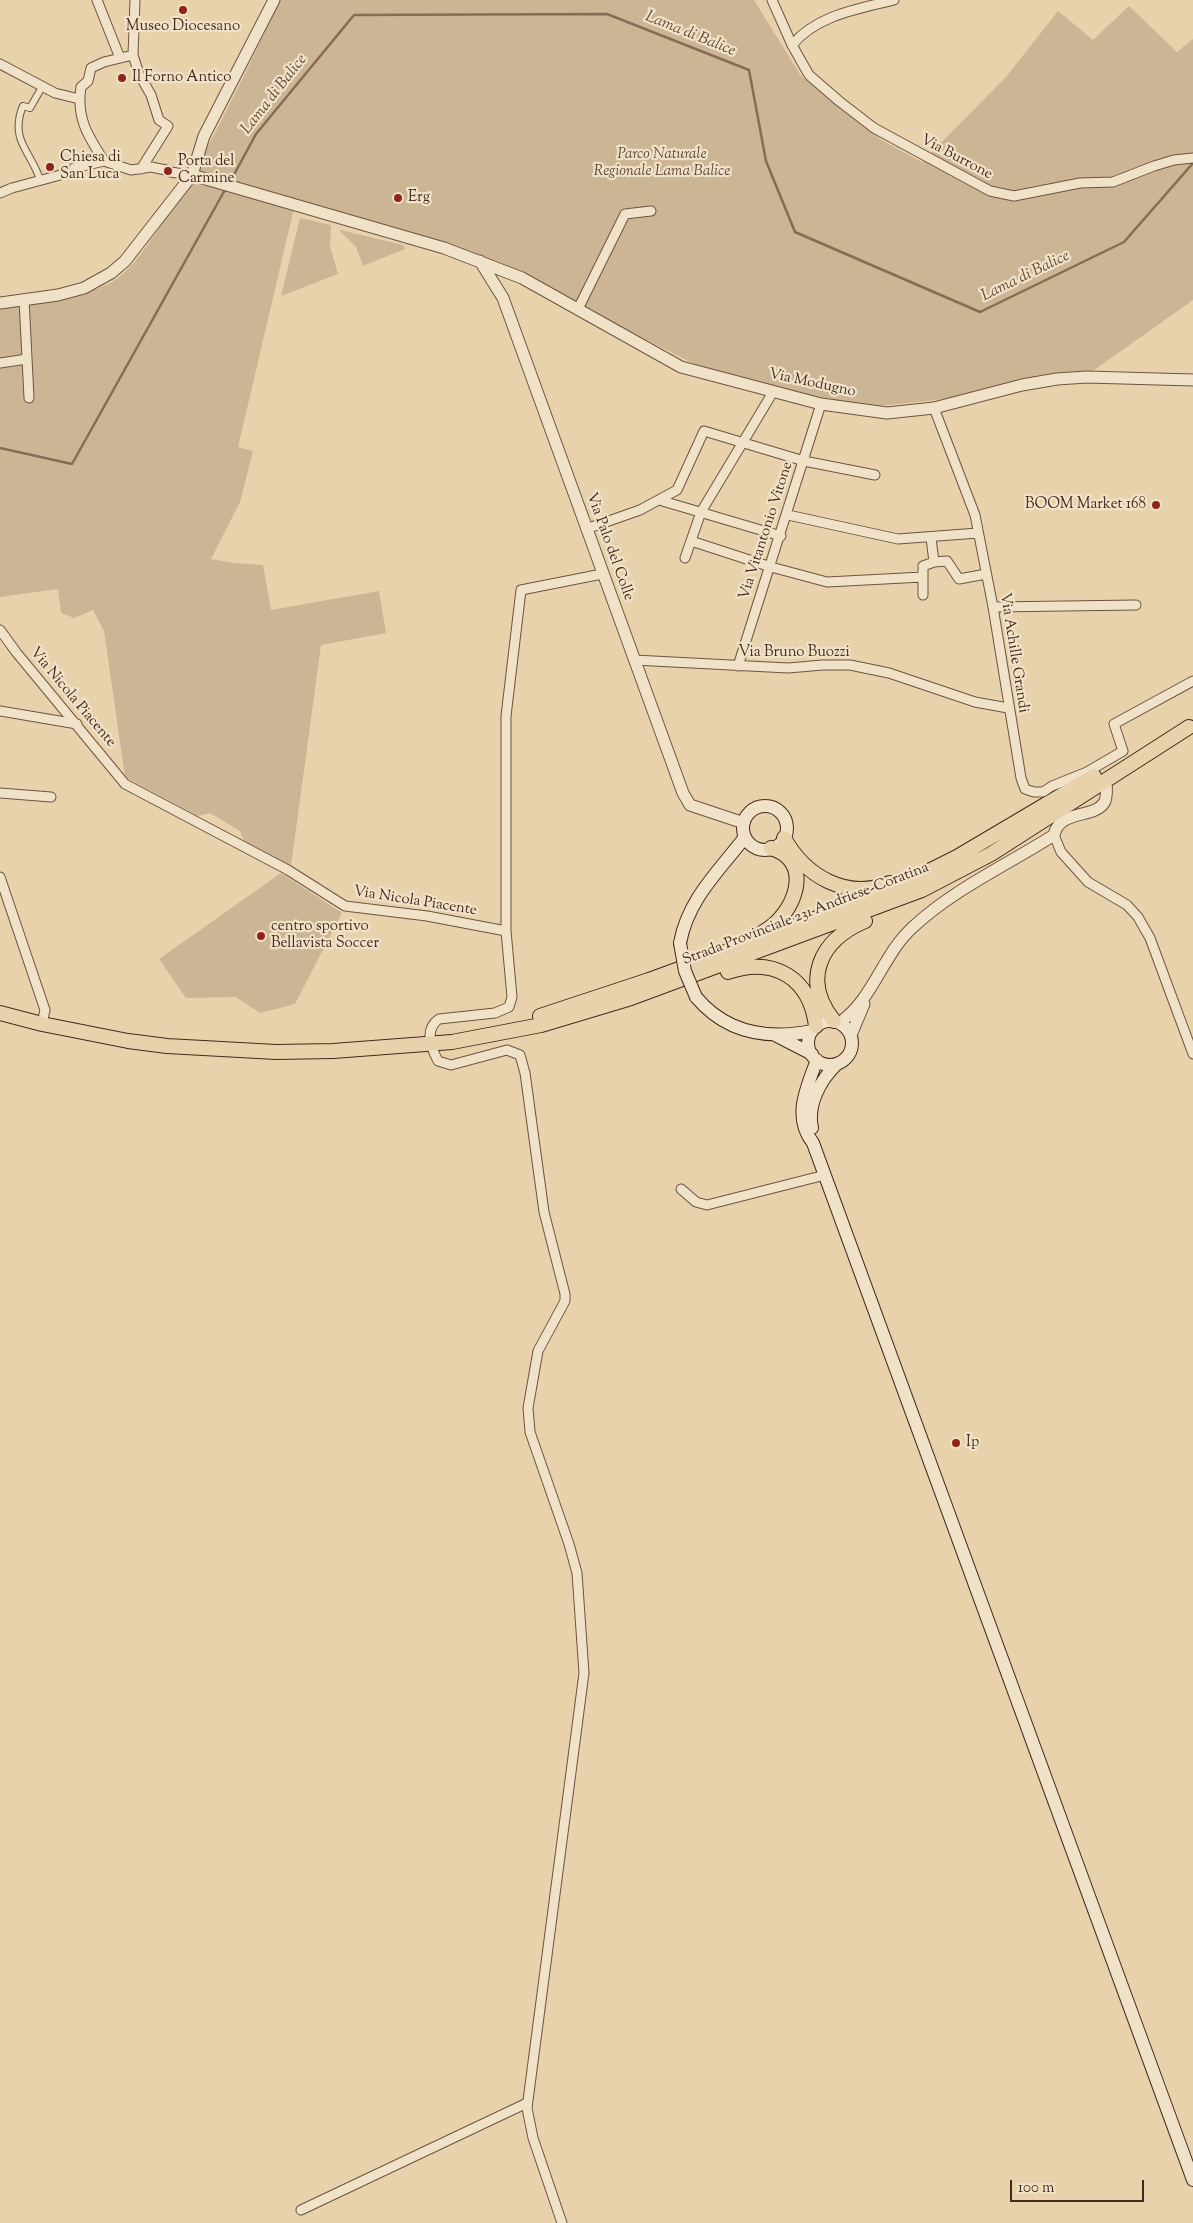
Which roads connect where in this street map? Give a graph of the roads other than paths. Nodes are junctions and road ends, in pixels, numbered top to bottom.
1 (97, 0) edge
2 (135, 0) edge
3 (274, 0) edge
4 (772, 0) edge
5 (894, 0) edge
6 (792, 45) junction
7 (133, 55) junction
8 (118, 59) junction
9 (0, 64) edge
10 (42, 87) junction
11 (79, 99) junction
12 (1193, 158) edge
13 (104, 161) junction
14 (74, 168) dead end
15 (141, 169) junction
16 (64, 174) dead end
17 (192, 175) junction
18 (40, 180) junction
19 (0, 193) edge
20 (651, 211) dead end
21 (480, 261) junction
22 (511, 273) junction
23 (503, 298) junction
24 (24, 299) junction
25 (0, 303) edge
26 (578, 309) junction
27 (27, 359) junction
28 (0, 363) edge
29 (1193, 380) edge
30 (773, 392) junction
31 (29, 398) dead end
32 (821, 404) junction
33 (934, 408) junction
34 (742, 443) junction
35 (804, 461) junction
36 (875, 475) dead end
37 (658, 500) junction
38 (701, 512) junction
39 (788, 515) junction
40 (586, 529) junction
41 (978, 533) junction
42 (781, 536) junction
43 (931, 538) junction
44 (691, 541) junction
45 (685, 558) dead end
46 (934, 562) junction
47 (771, 567) junction
48 (602, 574) junction
49 (986, 574) junction
50 (923, 577) junction
51 (923, 595) dead end
52 (1136, 605) dead end
53 (993, 607) junction
54 (0, 630) edge
55 (634, 660) junction
56 (738, 666) junction
57 (1193, 681) edge
58 (1008, 708) junction
59 (0, 712) edge
60 (77, 724) junction
61 (1191, 726) edge
62 (1087, 772) junction
63 (1106, 780) junction
64 (1078, 786) junction
65 (0, 792) edge
66 (51, 797) dead end
67 (1052, 814) junction
68 (1024, 818) junction
69 (745, 820) junction
70 (1054, 836) junction
71 (784, 838) junction
72 (749, 841) junction
73 (772, 848) junction
74 (0, 877) edge
75 (506, 931) junction
76 (612, 993) junction
77 (865, 1000) junction
78 (0, 1013) edge
79 (582, 1014) junction
80 (837, 1022) junction
81 (42, 1024) junction
82 (814, 1029) junction
83 (775, 1035) junction
84 (851, 1036) junction
85 (430, 1042) junction
86 (1193, 1054) edge
87 (814, 1057) junction
88 (837, 1064) junction
89 (813, 1143) junction
90 (825, 1175) junction
91 (681, 1190) dead end
92 (527, 2103) junction
93 (1193, 2180) edge
94 (300, 2210) dead end
95 (562, 2223) edge

1 - 8 street
2 - 7 street
3 - 17 street
4 - 6 street, Via Burrone
5 - 6 street
6 - 12 street, Via Burrone
7 - 8 street
7 - 15 street
8 - 11 street
9 - 10 street
10 - 11 street
10 - 18 street
11 - 13 street
13 - 14 street
13 - 15 street
15 - 17 street
16 - 18 street
17 - 21 street, Via Modugno
17 - 24 street
18 - 19 street
20 - 26 street
21 - 22 street, Via Modugno
21 - 23 street, Via Palo del Colle
22 - 23 street, Via Palo del Colle
22 - 26 street, Via Modugno
23 - 40 street, Via Palo del Colle
24 - 25 street
24 - 27 street
26 - 30 street, Via Modugno
27 - 28 street
27 - 31 street
29 - 33 street, Via Modugno
30 - 32 street, Via Modugno
30 - 34 street
32 - 33 street, Via Modugno
32 - 35 street, Via Vitantonio Vitone
33 - 41 street, Via Achille Grandi
34 - 35 street
34 - 37 street
34 - 38 street
35 - 36 street
35 - 39 street, Via Vitantonio Vitone
37 - 38 street
37 - 40 street
38 - 42 street
38 - 44 street
39 - 42 street, Via Vitantonio Vitone
39 - 43 street
40 - 48 street, Via Palo del Colle
41 - 43 street
41 - 49 street, Via Achille Grandi
42 - 47 street, Via Vitantonio Vitone
43 - 46 street
44 - 45 street
44 - 47 street
46 - 49 street
46 - 50 street
47 - 50 street
47 - 56 street, Via Vitantonio Vitone
48 - 55 street, Via Palo del Colle
48 - 75 street
49 - 53 street, Via Achille Grandi
50 - 51 street
52 - 53 street
53 - 58 street, Via Achille Grandi
54 - 60 street, Via Nicola Piacente
55 - 56 street, Via Bruno Buozzi
55 - 69 street, Via Palo del Colle
56 - 58 street, Via Bruno Buozzi
57 - 62 street, Via Achille Grandi
58 - 62 street, Via Achille Grandi
59 - 60 street
60 - 75 street, Via Nicola Piacente
61 - 63 main road, Strada Provinciale 231 Andriese-Coratina
61 - 64 main road, Strada Provinciale 231 Andriese-Coratina
62 - 64 street
63 - 67 main road, Strada Provinciale 231 Andriese-Coratina
63 - 70 street
64 - 68 main road, Strada Provinciale 231 Andriese-Coratina
65 - 66 street
67 - 79 main road, Strada Provinciale 231 Andriese-Coratina
67 - 80 main road
68 - 71 main road
68 - 76 main road, Strada Provinciale 231 Andriese-Coratina
69 - 71 main road
69 - 72 main road
70 - 77 street
70 - 86 street
71 - 73 main road
72 - 73 main road
72 - 83 main road, bridge
73 - 76 main road
74 - 81 street
75 - 85 street
76 - 85 main road, Strada Provinciale 231 Andriese-Coratina
77 - 80 street
77 - 84 street
78 - 81 main road, Strada Provinciale 231 Andriese-Coratina
79 - 82 main road
79 - 85 main road, Strada Provinciale 231 Andriese-Coratina
80 - 82 main road
80 - 84 main road
81 - 85 main road, Strada Provinciale 231 Andriese-Coratina
82 - 83 main road
82 - 87 main road
83 - 87 main road
84 - 88 main road
85 - 92 street
87 - 88 main road
87 - 89 main road
88 - 89 main road
89 - 90 main road
90 - 91 street
90 - 93 main road
92 - 94 street
92 - 95 street

